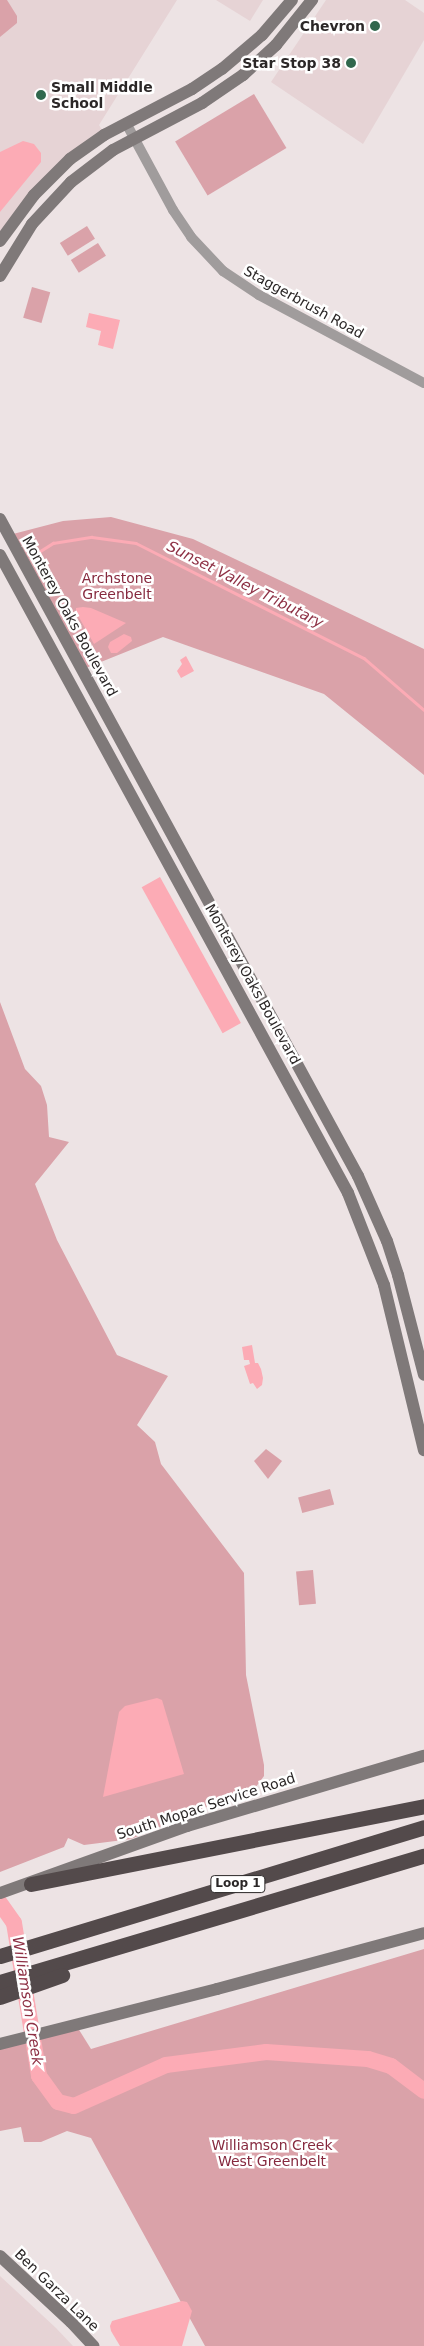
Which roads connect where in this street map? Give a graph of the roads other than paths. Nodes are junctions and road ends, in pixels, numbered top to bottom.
1 (292, 0) edge
2 (312, 0) edge
3 (126, 123) junction
4 (133, 137) junction
5 (0, 241) edge
6 (0, 276) edge
7 (424, 383) edge
8 (0, 519) edge
9 (0, 555) edge
10 (424, 1374) edge
11 (424, 1450) edge
12 (424, 1756) edge
13 (424, 1806) edge
14 (424, 1827) edge
15 (424, 1856) edge
16 (30, 1884) junction
17 (0, 1893) edge
18 (424, 1933) edge
19 (0, 1956) edge
20 (63, 1970) junction
21 (0, 1982) edge
22 (0, 1997) edge
23 (0, 2044) edge
24 (0, 2256) edge
25 (93, 2346) edge

1 - 3 street
2 - 4 street
3 - 4 street, Staggerbrush Road
3 - 5 street
4 - 6 street
4 - 7 street, Staggerbrush Road
8 - 10 street, Monterey Oaks Boulevard
9 - 11 street, Monterey Oaks Boulevard
12 - 16 street, South Mopac Service Road
13 - 16 highway
14 - 19 highway, Loop 1
15 - 20 highway, Loop 1
16 - 17 street, South Mopac Service Road
18 - 23 street
20 - 21 highway, Loop 1
20 - 22 highway
24 - 25 street, Ben Garza Lane

